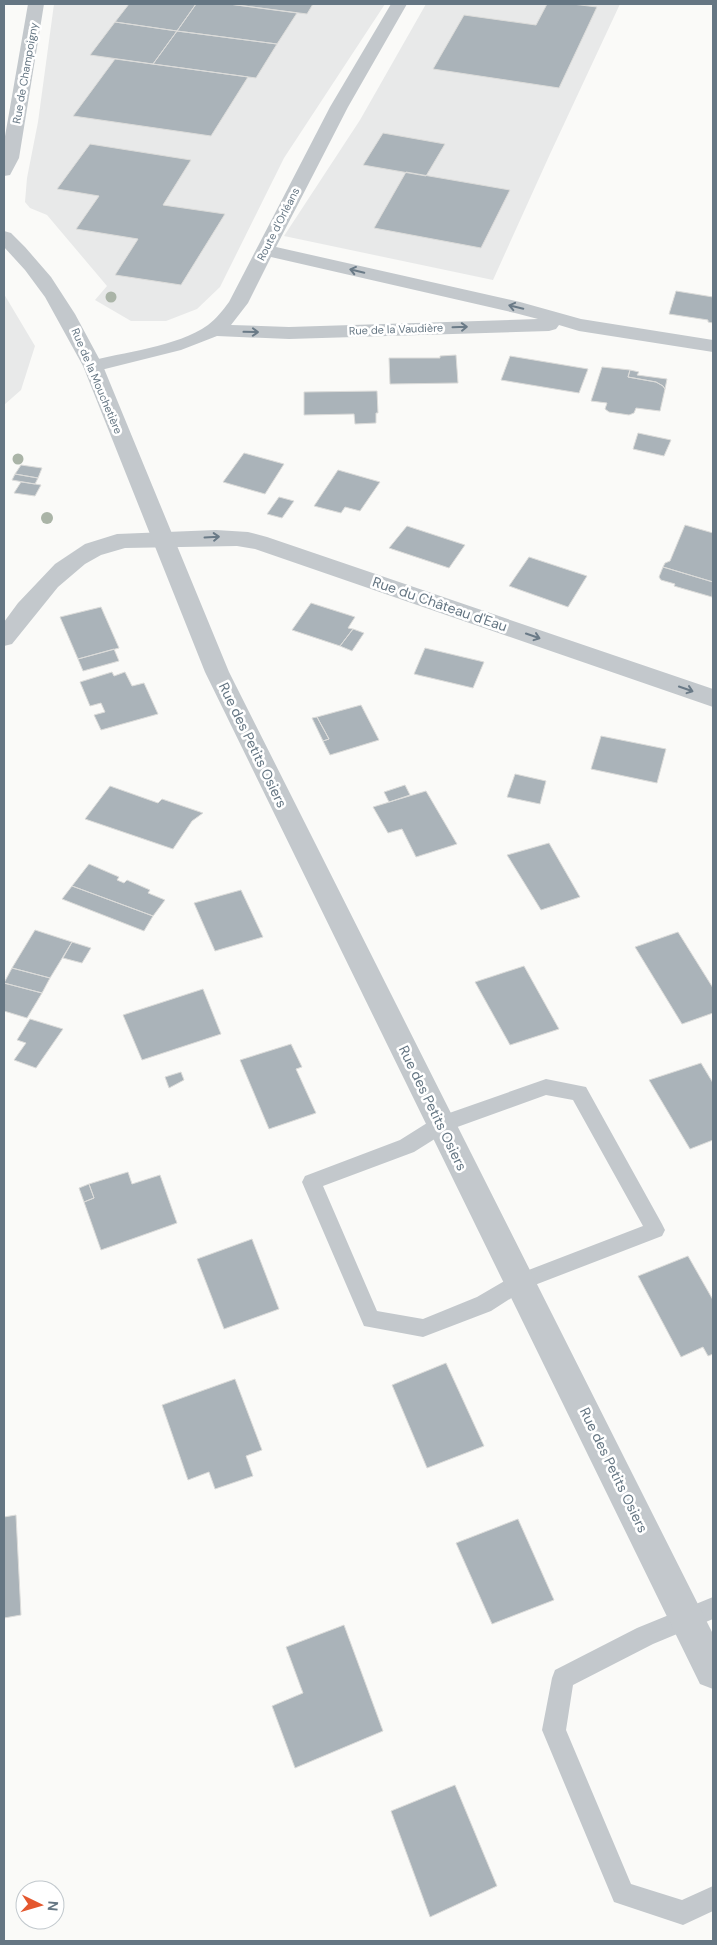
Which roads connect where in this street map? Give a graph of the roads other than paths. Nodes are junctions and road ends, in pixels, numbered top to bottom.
1 (36, 4) edge
2 (400, 4) edge
3 (4, 171) edge
4 (4, 237) edge
5 (265, 250) junction
6 (579, 325) junction
7 (214, 330) junction
8 (713, 346) edge
9 (93, 366) junction
10 (163, 540) junction
11 (4, 638) edge
12 (713, 698) edge
13 (442, 1124) junction
14 (520, 1282) junction
15 (700, 1613) edge
16 (713, 1671) edge
17 (713, 1898) edge

1 - 3 street, Rue de Champoigny
2 - 5 street, Route d'Orléans
4 - 9 street, Rue de la Mouchetière
6 -> 5 street, Rue de la Vaudière
5 - 7 street, Route d'Orléans
7 -> 6 street, Rue de la Vaudière
6 - 8 street, Rue de la Vaudière
7 - 9 street, Route d'Orléans
9 - 10 street, Rue de la Mouchetière
10 - 11 street, Rue du Château d'Eau
10 -> 12 street, Rue du Château d'Eau
10 - 13 street, Rue des Petits Osiers
13 - 14 street, Rue des Petits Osiers
13 - 14 lane
13 - 14 lane
14 - 15 street, Rue des Petits Osiers
15 - 16 street, Rue des Petits Osiers
15 - 17 lane

